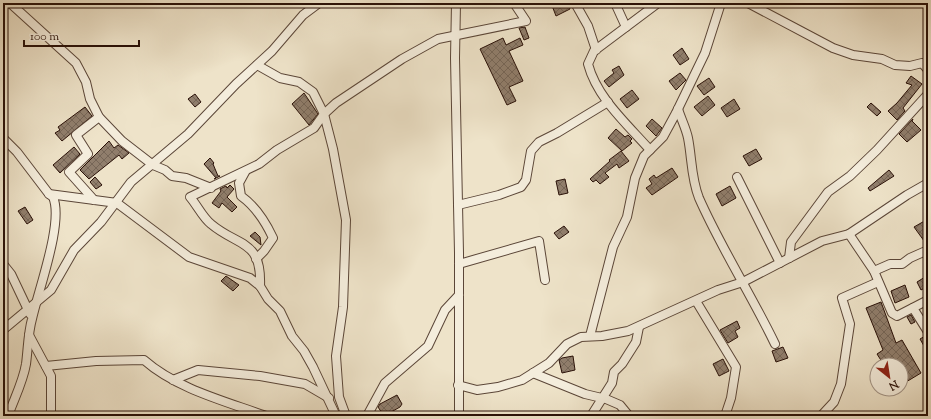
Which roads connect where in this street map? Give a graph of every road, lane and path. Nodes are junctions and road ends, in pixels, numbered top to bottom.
1 (10, 3) edge
2 (319, 3) edge
3 (456, 3) edge
4 (514, 3) edge
5 (575, 3) edge
6 (615, 3) edge
7 (658, 3) edge
8 (721, 3) edge
9 (748, 3) edge
10 (626, 27) junction
11 (456, 35) junction
12 (596, 50) junction
13 (928, 56) edge
14 (922, 63) junction
15 (257, 65) junction
16 (928, 70) edge
17 (928, 94) edge
18 (608, 102) junction
19 (678, 109) junction
20 (324, 114) junction
21 (98, 118) junction
22 (3, 138) edge
23 (650, 150) junction
24 (153, 165) junction
25 (246, 172) junction
26 (738, 177) dead end
27 (928, 183) edge
28 (211, 188) junction
29 (49, 194) junction
30 (94, 200) junction
31 (116, 202) junction
32 (458, 205) junction
33 (849, 234) junction
34 (927, 252) edge
35 (789, 258) junction
36 (256, 259) junction
37 (780, 262) junction
38 (3, 264) edge
39 (459, 264) junction
40 (874, 271) junction
41 (545, 280) dead end
42 (743, 282) junction
43 (878, 282) junction
44 (260, 286) junction
45 (459, 296) junction
46 (928, 300) edge
47 (37, 301) junction
48 (696, 301) junction
49 (913, 308) junction
50 (28, 310) junction
51 (32, 319) junction
52 (639, 327) junction
53 (3, 330) edge
54 (928, 332) edge
55 (29, 335) junction
56 (590, 336) junction
57 (775, 344) dead end
58 (46, 366) junction
59 (533, 373) junction
60 (173, 380) junction
61 (458, 385) junction
62 (329, 398) junction
63 (603, 398) junction
64 (8, 416) edge
65 (51, 416) edge
66 (266, 416) edge
67 (336, 416) edge
68 (346, 416) edge
69 (367, 416) edge
70 (459, 416) edge
71 (590, 416) edge
72 (629, 416) edge
73 (725, 416) edge
74 (821, 416) edge

1 - 21 street
2 - 15 street
3 - 11 street
4 - 11 street
5 - 12 street
6 - 10 street
7 - 10 street
8 - 19 street
9 - 14 street
10 - 12 street
11 - 20 street
11 - 32 street
12 - 18 street
13 - 14 street
14 - 16 street
15 - 20 street
15 - 24 street
17 - 35 street
18 - 23 street
18 - 32 street
19 - 23 street
19 - 42 street
20 - 25 street
20 - 68 street
21 - 24 street
21 - 30 street
22 - 29 street
23 - 56 street
24 - 28 street
24 - 31 street
25 - 28 street
25 - 36 street
26 - 37 street
27 - 33 street
28 - 36 street
29 - 30 street
29 - 47 street
30 - 31 street
31 - 44 street
31 - 47 street
32 - 39 street
33 - 35 street
33 - 40 street
34 - 40 street
35 - 37 street
36 - 44 street
37 - 42 street
38 - 50 street
39 - 41 street
39 - 45 street
40 - 43 street
42 - 48 street
42 - 57 street
43 - 49 street
43 - 74 street
44 - 62 street
45 - 61 street
45 - 69 street
46 - 49 street
47 - 50 street
47 - 51 street
48 - 52 street
48 - 73 street
49 - 54 street
50 - 51 street
50 - 53 street
51 - 55 street
52 - 56 street
52 - 63 street
55 - 58 street
55 - 64 street
56 - 59 street
58 - 60 street
58 - 65 street
59 - 61 street
59 - 63 street
60 - 62 street
60 - 66 street
61 - 70 street
62 - 67 street
63 - 71 street
63 - 72 street

